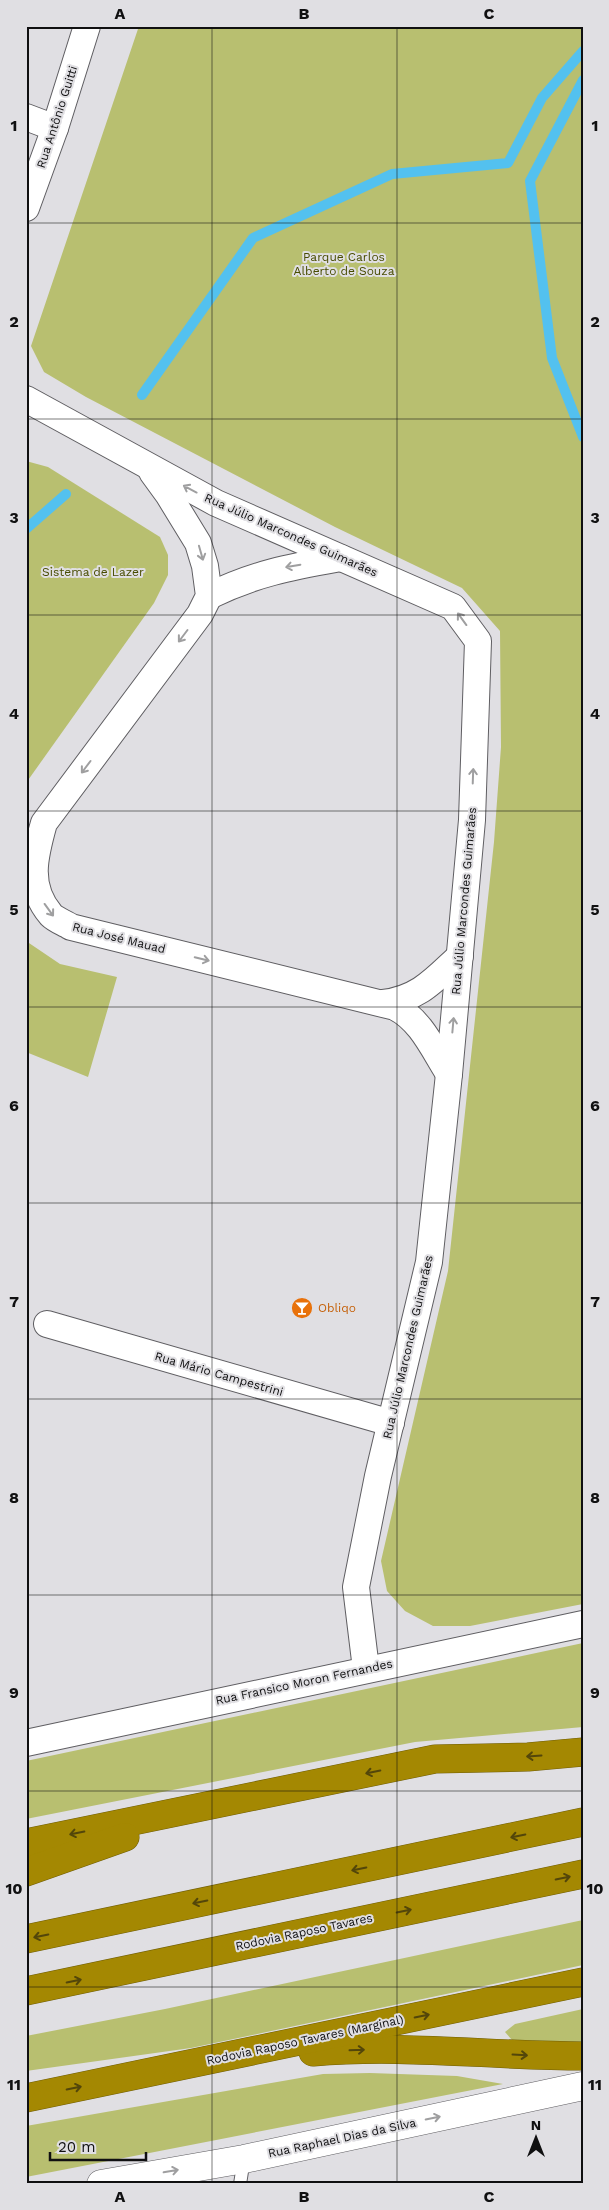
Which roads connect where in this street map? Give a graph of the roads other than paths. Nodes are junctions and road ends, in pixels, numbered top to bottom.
1 (87, 26) edge
2 (26, 117) edge
3 (55, 128) junction
4 (26, 208) edge
5 (26, 399) edge
6 (148, 467) junction
7 (341, 558) junction
8 (209, 596) junction
9 (460, 956) junction
10 (383, 1003) junction
11 (449, 1074) junction
12 (47, 1324) dead end
13 (391, 1423) junction
14 (583, 1624) edge
15 (366, 1668) junction
16 (26, 1743) edge
17 (583, 1752) edge
18 (218, 1804) junction
19 (583, 1822) edge
20 (26, 1843) edge
21 (26, 1872) edge
22 (583, 1874) edge
23 (26, 1939) edge
24 (583, 1982) edge
25 (26, 1991) edge
26 (583, 2056) edge
27 (187, 2065) junction
28 (583, 2086) edge
29 (26, 2098) edge
30 (242, 2171) edge
31 (101, 2184) edge

1 - 3 street, Rua Antônio Guitti
2 - 3 street
3 - 4 street, Rua Antônio Guitti
5 - 6 street, Rua Júlio Marcondes Guimarães
7 -> 6 street, Rua Júlio Marcondes Guimarães
6 -> 8 street
7 -> 8 street
9 -> 7 street, Rua Júlio Marcondes Guimarães
8 -> 10 street, Rua José Mauad
9 - 10 street, Rua José Mauad
11 -> 9 street, Rua Júlio Marcondes Guimarães
10 - 11 street, Rua José Mauad
11 - 13 street, Rua Júlio Marcondes Guimarães
12 - 13 street, Rua Mário Campestrini
13 - 15 street, Rua Júlio Marcondes Guimarães
14 - 15 street, Rua Fransico Moron Fernandes
15 - 16 street, Rua Fransico Moron Fernandes
17 -> 18 highway
18 -> 20 highway
18 - 21 highway
19 -> 23 highway
25 -> 22 highway, Rodovia Raposo Tavares
27 -> 24 highway, Rodovia Raposo Tavares (Marginal)
27 -> 26 highway
29 -> 27 highway, Rodovia Raposo Tavares (Marginal)
30 -> 28 main road, Rua Raphael Dias da Silva
31 -> 30 main road, Rua Raphael Dias da Silva

